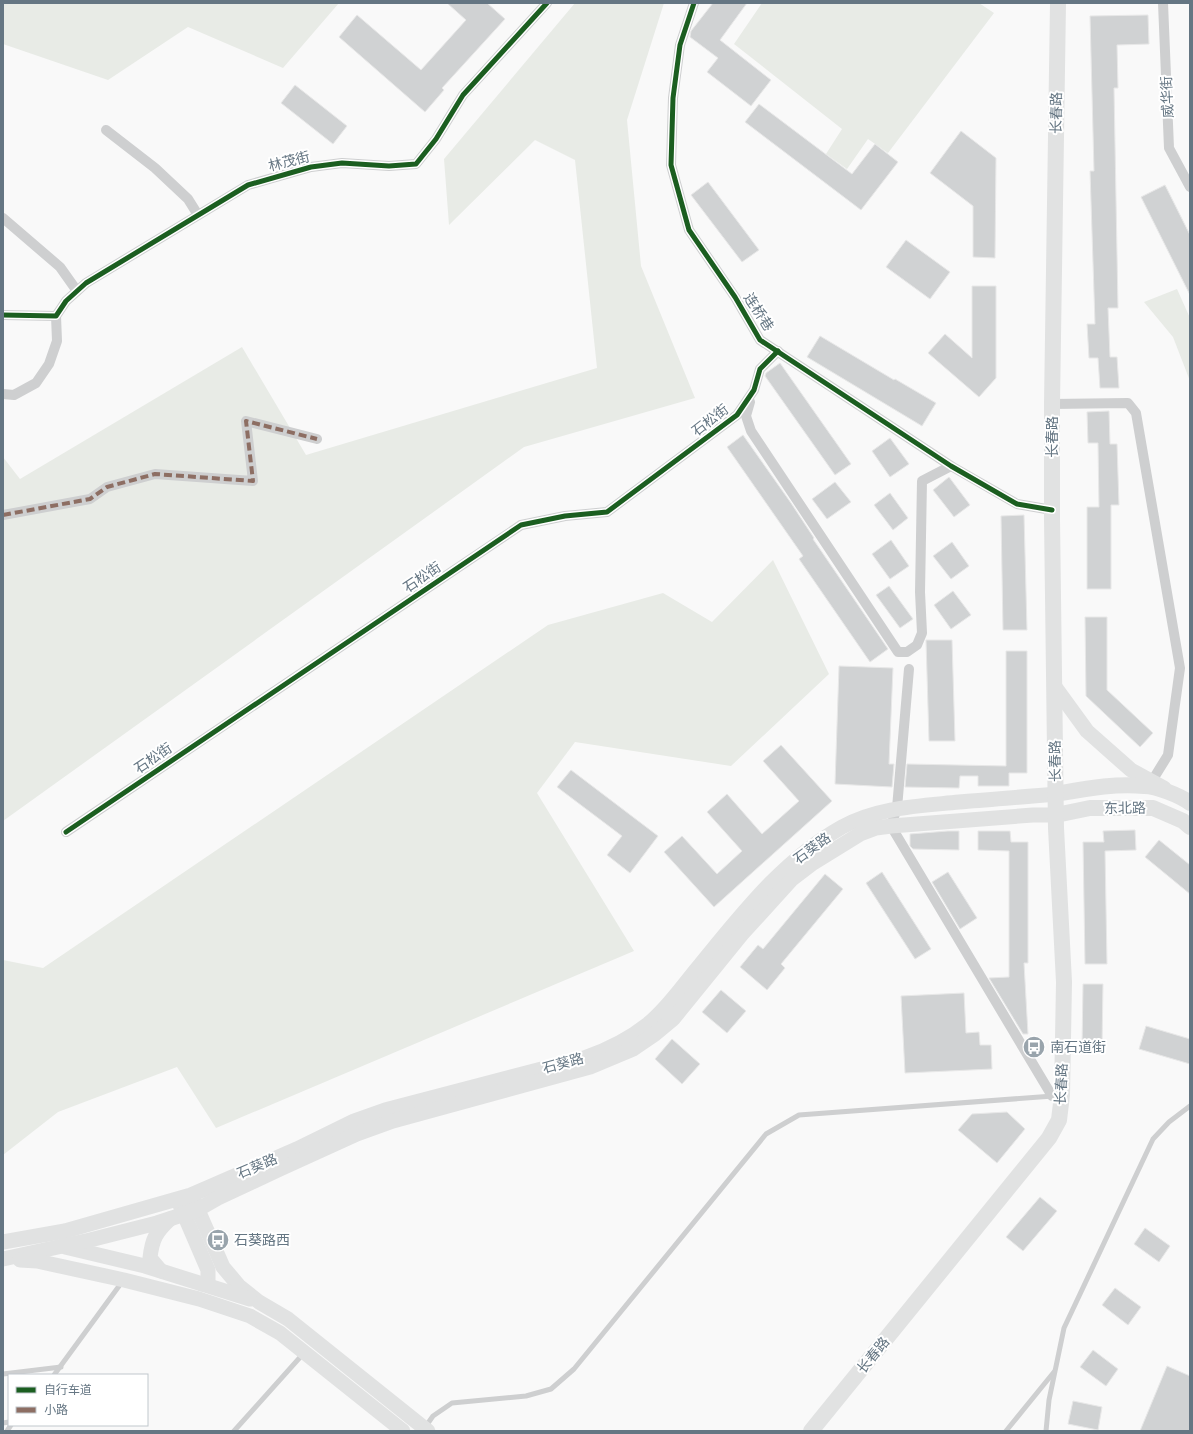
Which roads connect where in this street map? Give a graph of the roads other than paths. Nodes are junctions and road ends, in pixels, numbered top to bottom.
1 (547, 3) edge
2 (694, 3) edge
3 (1058, 3) edge
4 (1163, 3) edge
5 (106, 130) dead end
6 (1190, 186) edge
7 (198, 215) junction
8 (3, 218) edge
9 (77, 291) junction
10 (3, 315) edge
11 (56, 316) junction
12 (778, 352) junction
13 (754, 390) junction
14 (3, 394) edge
15 (1052, 404) junction
16 (318, 439) dead end
17 (951, 466) junction
18 (1052, 510) junction
19 (3, 515) edge
20 (909, 669) dead end
21 (1055, 687) junction
22 (1152, 781) junction
23 (1056, 794) junction
24 (1186, 800) edge
25 (897, 808) junction
26 (1056, 815) junction
27 (891, 826) junction
28 (1190, 827) edge
29 (66, 832) dead end
30 (1057, 1095) junction
31 (1190, 1106) edge
32 (184, 1197) junction
33 (184, 1214) junction
34 (8, 1241) edge
35 (60, 1246) junction
36 (3, 1259) edge
37 (161, 1271) junction
38 (124, 1280) junction
39 (202, 1284) junction
40 (259, 1302) junction
41 (304, 1352) junction
42 (61, 1367) junction
43 (1055, 1372) junction
44 (3, 1374) edge
45 (55, 1374) edge
46 (426, 1430) edge
47 (234, 1431) edge
48 (403, 1431) edge
49 (811, 1431) edge
50 (1006, 1431) edge
51 (1046, 1431) edge

1 - 7 street, 林茂街
2 - 12 street, 连桥巷
3 - 15 main road, 长春路
4 - 6 street, 威华街
5 - 7 street
7 - 9 street, 林茂街
8 - 9 street
9 - 11 street, 林茂街
10 - 11 street
11 - 14 street
12 - 13 street, 石松街
12 - 17 street, 连桥巷
13 - 17 street
13 - 29 street, 石松街
15 - 18 main road, 长春路
15 - 22 street
16 - 19 street
17 - 18 street, 连桥巷
18 - 21 main road, 长春路
20 - 25 street
21 - 22 main road
21 - 23 main road, 长春路
22 - 24 main road
23 - 24 main road, 东北路
23 - 25 main road, 石葵路
23 - 26 main road, 长春路
25 - 27 street
25 - 32 main road, 石葵路
26 - 27 main road, 石葵路
26 - 28 main road, 东北路
26 - 30 main road, 长春路
27 - 30 street
27 - 33 main road, 石葵路
30 - 46 lane
30 - 49 main road, 长春路
31 - 43 lane
32 - 33 main road
32 - 34 main road, 石葵路
33 - 35 main road, 石葵路
33 - 37 main road
33 - 39 main road
33 - 40 main road
34 - 35 main road
35 - 36 main road, 石葵路
35 - 37 main road
36 - 38 main road
37 - 39 main road
38 - 41 main road
38 - 42 lane
39 - 40 main road
40 - 46 main road
41 - 47 lane
41 - 48 main road
42 - 44 lane
42 - 45 lane
43 - 50 lane
43 - 51 lane

